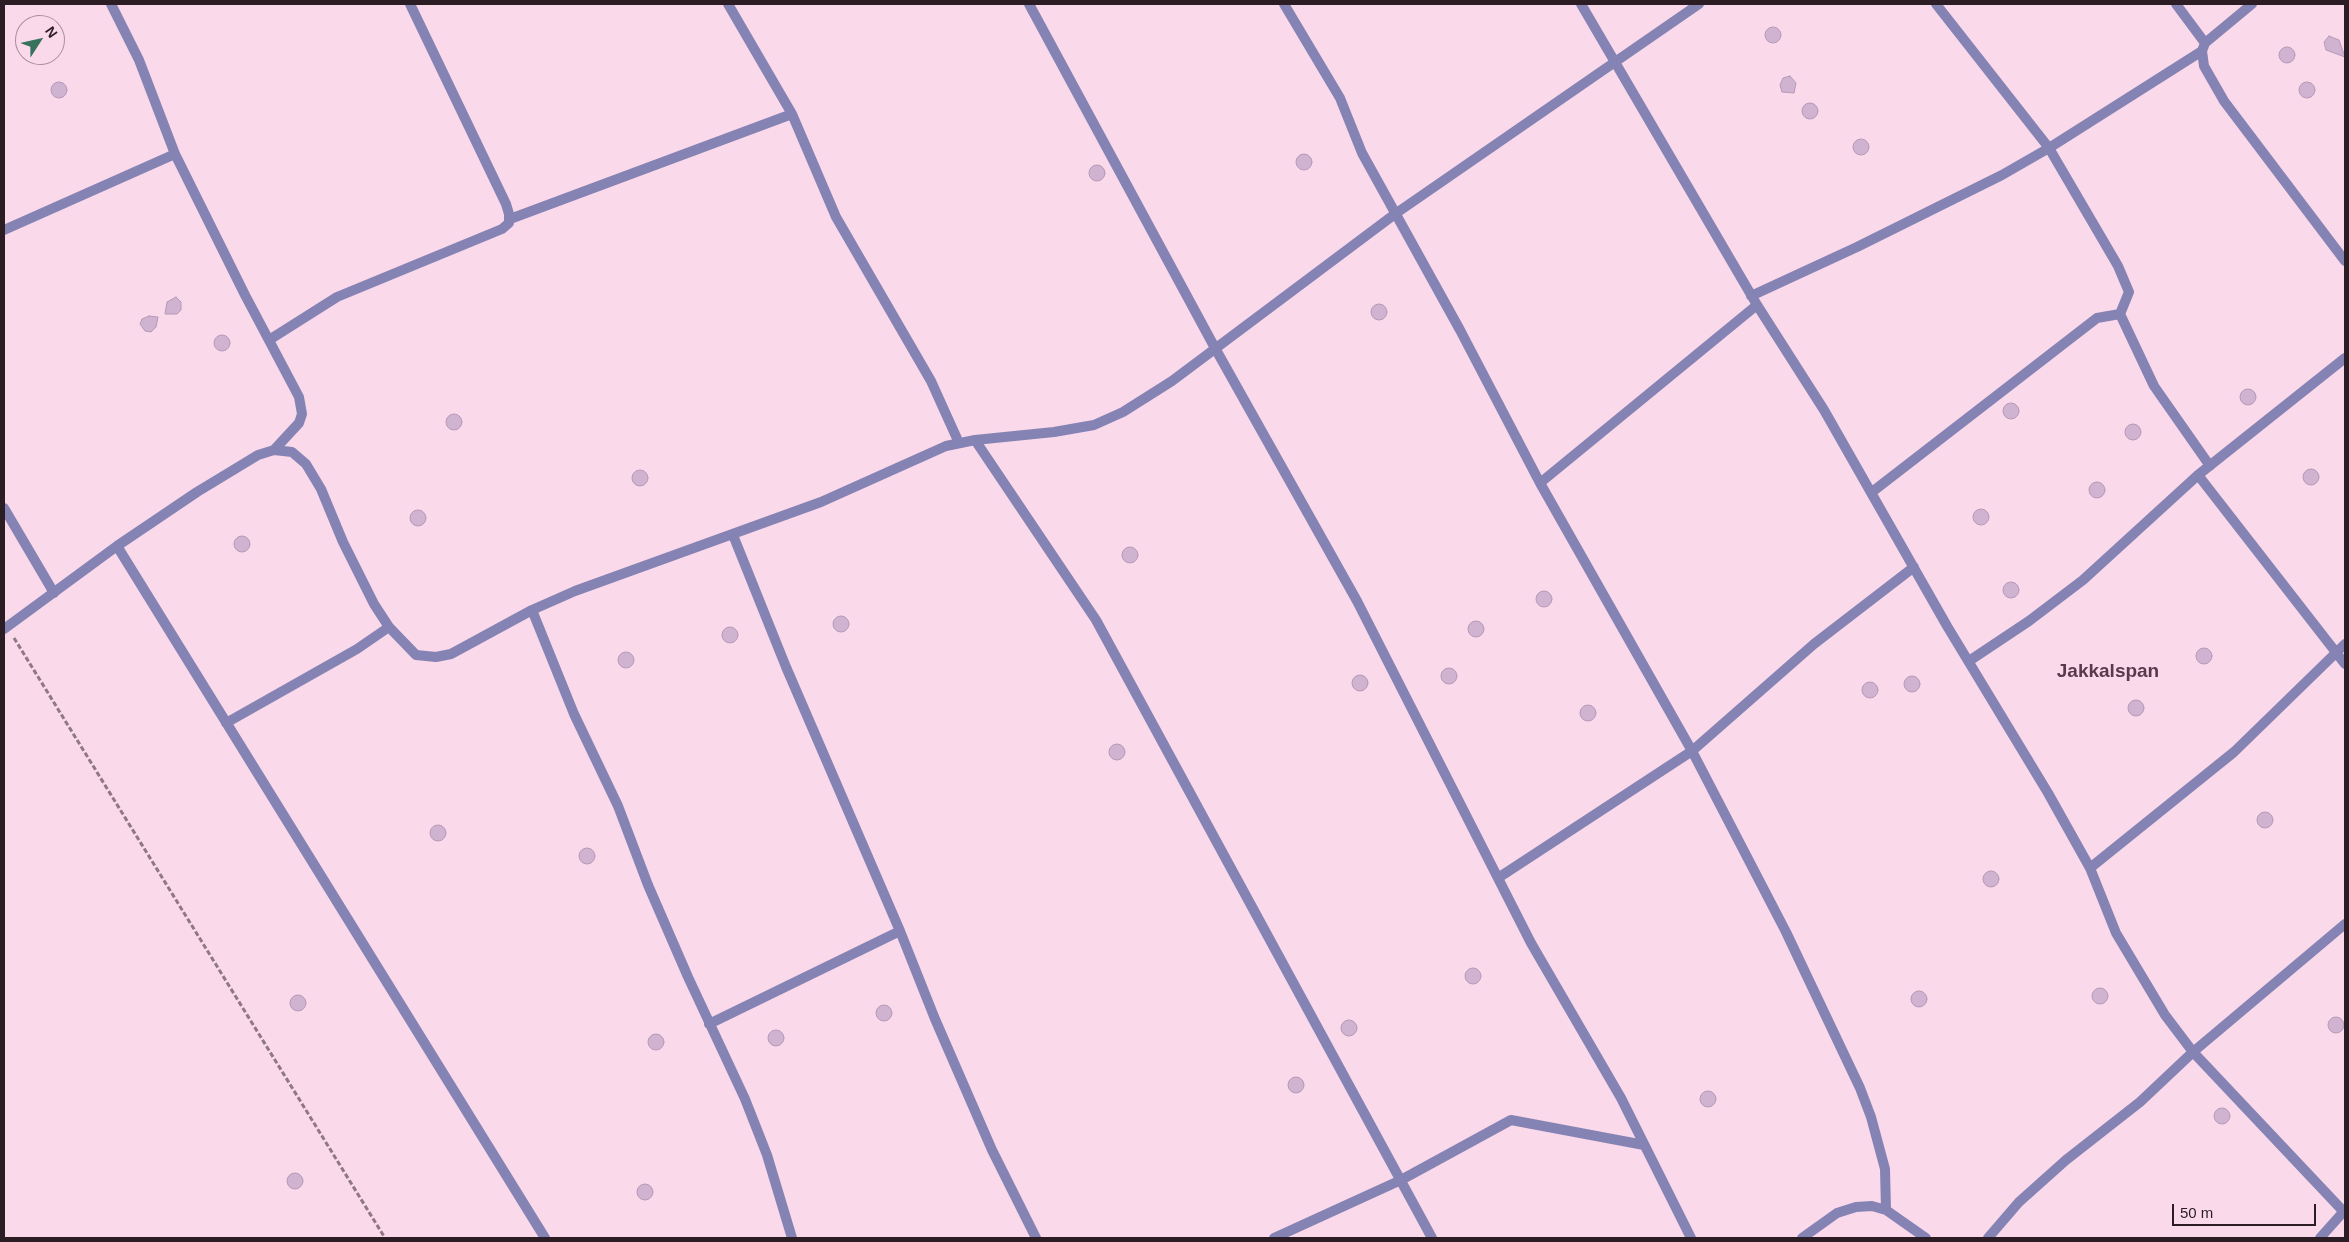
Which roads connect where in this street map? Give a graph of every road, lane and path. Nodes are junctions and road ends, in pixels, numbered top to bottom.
1 (111, 4) edge
2 (410, 4) edge
3 (728, 4) edge
4 (1029, 4) edge
5 (1284, 4) edge
6 (1581, 4) edge
7 (1698, 4) edge
8 (1936, 4) edge
9 (2176, 4) edge
10 (2252, 4) edge
11 (2203, 47) junction
12 (1614, 62) junction
13 (792, 114) junction
14 (2049, 148) junction
15 (175, 154) junction
16 (1395, 214) junction
17 (510, 220) junction
18 (4, 230) edge
19 (2345, 261) edge
20 (1754, 300) junction
21 (2120, 314) junction
22 (270, 340) junction
23 (1214, 348) junction
24 (2345, 358) edge
25 (975, 440) junction
26 (959, 443) junction
27 (274, 450) junction
28 (2210, 466) junction
29 (2198, 474) junction
30 (1540, 483) junction
31 (1872, 492) junction
32 (4, 508) edge
33 (733, 535) junction
34 (117, 546) junction
35 (1914, 567) junction
36 (54, 593) junction
37 (532, 610) junction
38 (389, 627) junction
39 (5, 628) edge
40 (2345, 644) edge
41 (2336, 653) junction
42 (1969, 661) junction
43 (2345, 664) edge
44 (226, 723) junction
45 (1692, 751) junction
46 (2090, 868) junction
47 (1498, 878) junction
48 (2345, 924) edge
49 (900, 930) junction
50 (709, 1024) junction
51 (2193, 1052) junction
52 (1644, 1144) junction
53 (1401, 1180) junction
54 (1886, 1210) junction
55 (2344, 1211) edge
56 (385, 1238) edge
57 (545, 1238) edge
58 (792, 1238) edge
59 (1036, 1238) edge
60 (1274, 1238) edge
61 (1432, 1238) edge
62 (1691, 1238) edge
63 (1802, 1238) edge
64 (1926, 1238) edge
65 (1988, 1238) edge
66 (2320, 1238) edge

1 - 15 street
2 - 17 street
3 - 13 street
4 - 23 street
5 - 16 street
6 - 12 street
7 - 12 street
8 - 14 street
9 - 11 street
10 - 11 street
11 - 14 street
11 - 19 street
12 - 16 street
12 - 20 street
13 - 17 street
13 - 26 street
14 - 20 street
14 - 21 street
15 - 18 street
15 - 22 street
16 - 23 street
16 - 30 street
17 - 22 street
20 - 30 street
20 - 31 street
21 - 28 street
21 - 31 street
22 - 27 street
23 - 25 street
23 - 47 street
24 - 28 street
25 - 26 street
25 - 53 street
26 - 33 street
27 - 34 street
27 - 38 street
28 - 29 street
29 - 41 street
29 - 42 street
30 - 45 street
31 - 35 street
32 - 36 street
33 - 37 street
33 - 49 street
34 - 36 street
34 - 44 street
35 - 42 street
35 - 45 street
36 - 39 street
37 - 38 street
37 - 50 street
38 - 44 street
39 - 56 path
40 - 41 street
41 - 43 street
41 - 46 street
42 - 46 street
44 - 57 street
45 - 47 street
45 - 54 street
46 - 51 street
47 - 52 street
48 - 51 street
49 - 50 street
49 - 59 street
50 - 58 street
51 - 55 street
51 - 65 street
52 - 53 street
52 - 62 street
53 - 60 street
53 - 61 street
54 - 63 street
54 - 64 street
55 - 66 street

